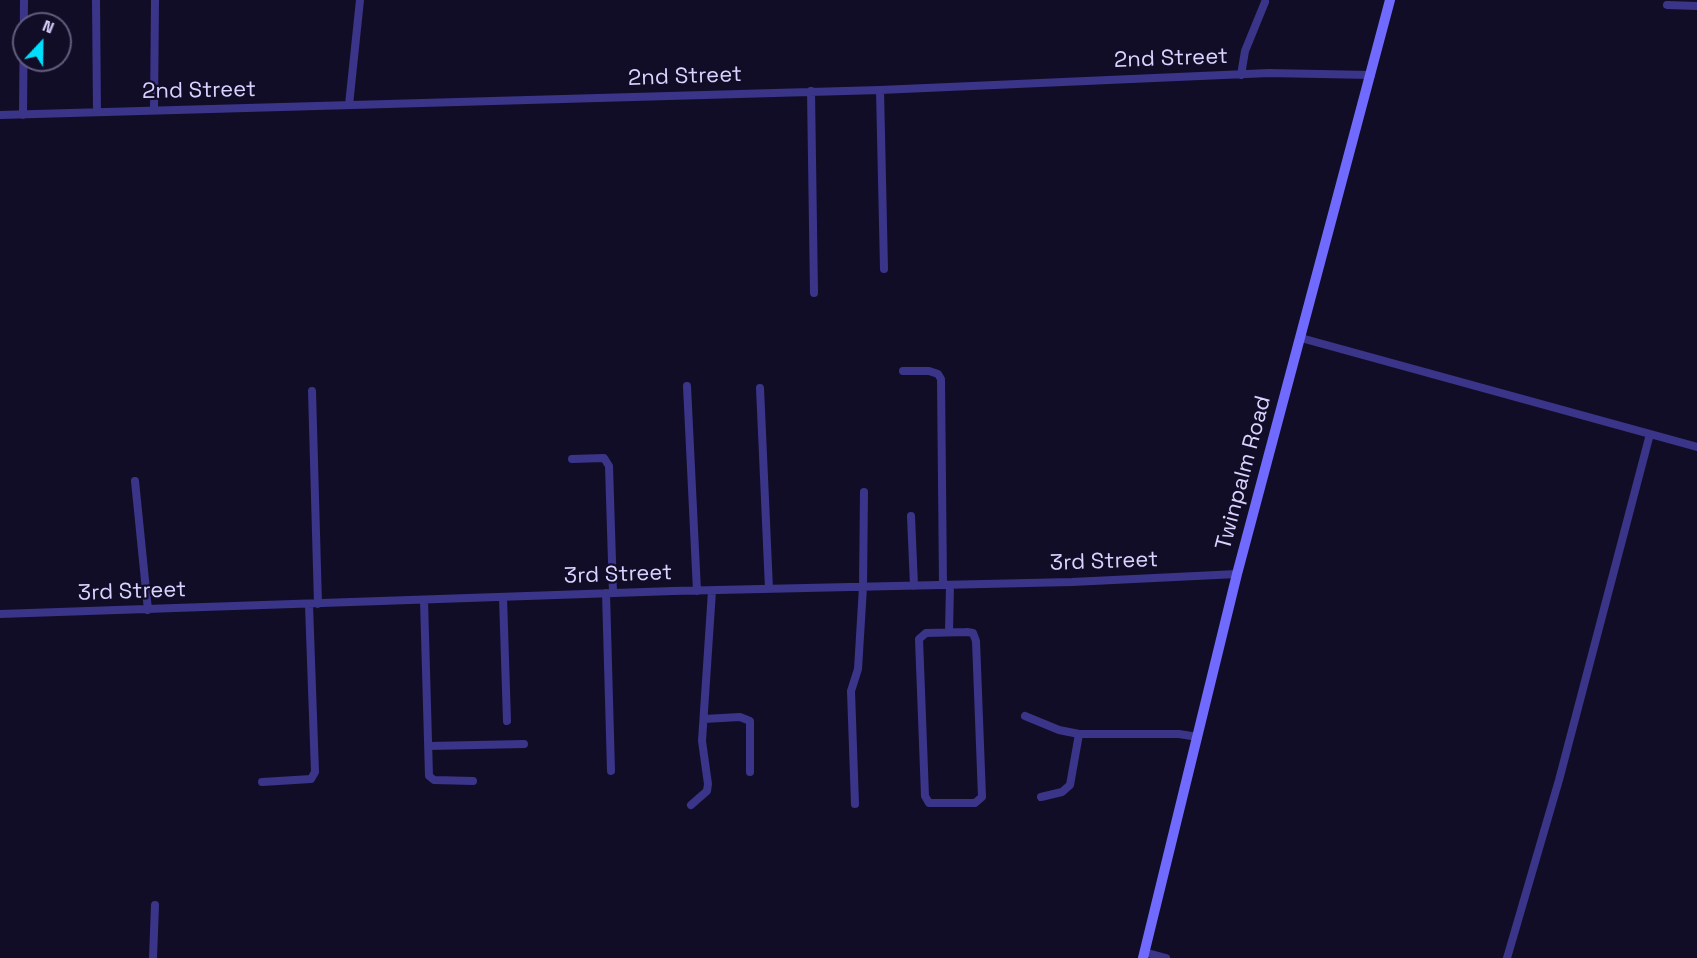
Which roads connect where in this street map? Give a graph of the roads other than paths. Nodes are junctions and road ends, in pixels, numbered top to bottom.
1 (24, 0) edge
2 (96, 0) edge
3 (155, 0) edge
4 (360, 0) edge
5 (1390, 0) edge
6 (1265, 2) dead end
7 (1667, 5) dead end
8 (1697, 6) edge
9 (1241, 75) junction
10 (1371, 75) junction
11 (880, 90) junction
12 (811, 91) junction
13 (349, 105) junction
14 (154, 110) junction
15 (97, 112) junction
16 (0, 115) edge
17 (23, 115) junction
18 (884, 269) dead end
19 (814, 292) dead end
20 (1301, 338) junction
21 (903, 371) dead end
22 (687, 386) dead end
23 (760, 388) dead end
24 (312, 391) dead end
25 (1650, 434) junction
26 (1697, 447) edge
27 (572, 459) dead end
28 (135, 482) dead end
29 (864, 492) dead end
30 (911, 516) dead end
31 (1237, 574) junction
32 (946, 585) junction
33 (914, 586) junction
34 (863, 587) junction
35 (769, 589) junction
36 (698, 591) junction
37 (712, 591) junction
38 (609, 593) junction
39 (503, 597) junction
40 (424, 600) junction
41 (318, 604) junction
42 (309, 605) junction
43 (148, 610) junction
44 (0, 614) edge
45 (949, 632) junction
46 (1025, 716) dead end
47 (704, 719) junction
48 (507, 721) dead end
49 (1079, 734) junction
50 (1198, 738) junction
51 (524, 744) dead end
52 (429, 746) junction
53 (611, 771) dead end
54 (750, 772) dead end
55 (473, 781) dead end
56 (262, 782) dead end
57 (1041, 796) dead end
58 (855, 804) dead end
59 (691, 805) dead end
60 (155, 905) dead end
61 (1143, 955) edge
62 (153, 958) edge
63 (1166, 958) edge
64 (1507, 958) edge

1 - 17 street
2 - 15 street
3 - 14 street
4 - 13 street
5 - 10 main road, Twinpalm Road
6 - 9 street
7 - 8 street
9 - 10 street, 2nd Street
9 - 11 street, 2nd Street
10 - 20 main road, Twinpalm Road
11 - 12 street, 2nd Street
11 - 18 street
12 - 13 street, 2nd Street
12 - 19 street
13 - 14 street, 2nd Street
14 - 15 street, 2nd Street
15 - 17 street, 2nd Street
16 - 17 street, 2nd Street
20 - 25 street
20 - 31 main road, Twinpalm Road
21 - 32 street
22 - 36 street
23 - 35 street
24 - 41 street
25 - 26 street
25 - 64 street
27 - 38 street
28 - 43 street
29 - 34 street
30 - 33 street
31 - 32 street, 3rd Street
31 - 50 main road, Twinpalm Road
32 - 33 street, 3rd Street
32 - 45 street
33 - 34 street, 3rd Street
34 - 35 street, 3rd Street
34 - 58 street
35 - 37 street, 3rd Street
36 - 37 street, 3rd Street
36 - 38 street, 3rd Street
37 - 47 street
38 - 39 street, 3rd Street
38 - 53 street
39 - 40 street, 3rd Street
39 - 48 street
40 - 41 street, 3rd Street
40 - 52 street
41 - 42 street, 3rd Street
42 - 43 street, 3rd Street
42 - 56 street
43 - 44 street, 3rd Street
45 - 45 street
46 - 49 street
47 - 54 street
47 - 59 street
49 - 50 street
49 - 57 street
50 - 61 main road, Twinpalm Road
51 - 52 street
52 - 55 street
60 - 62 street
61 - 63 street

